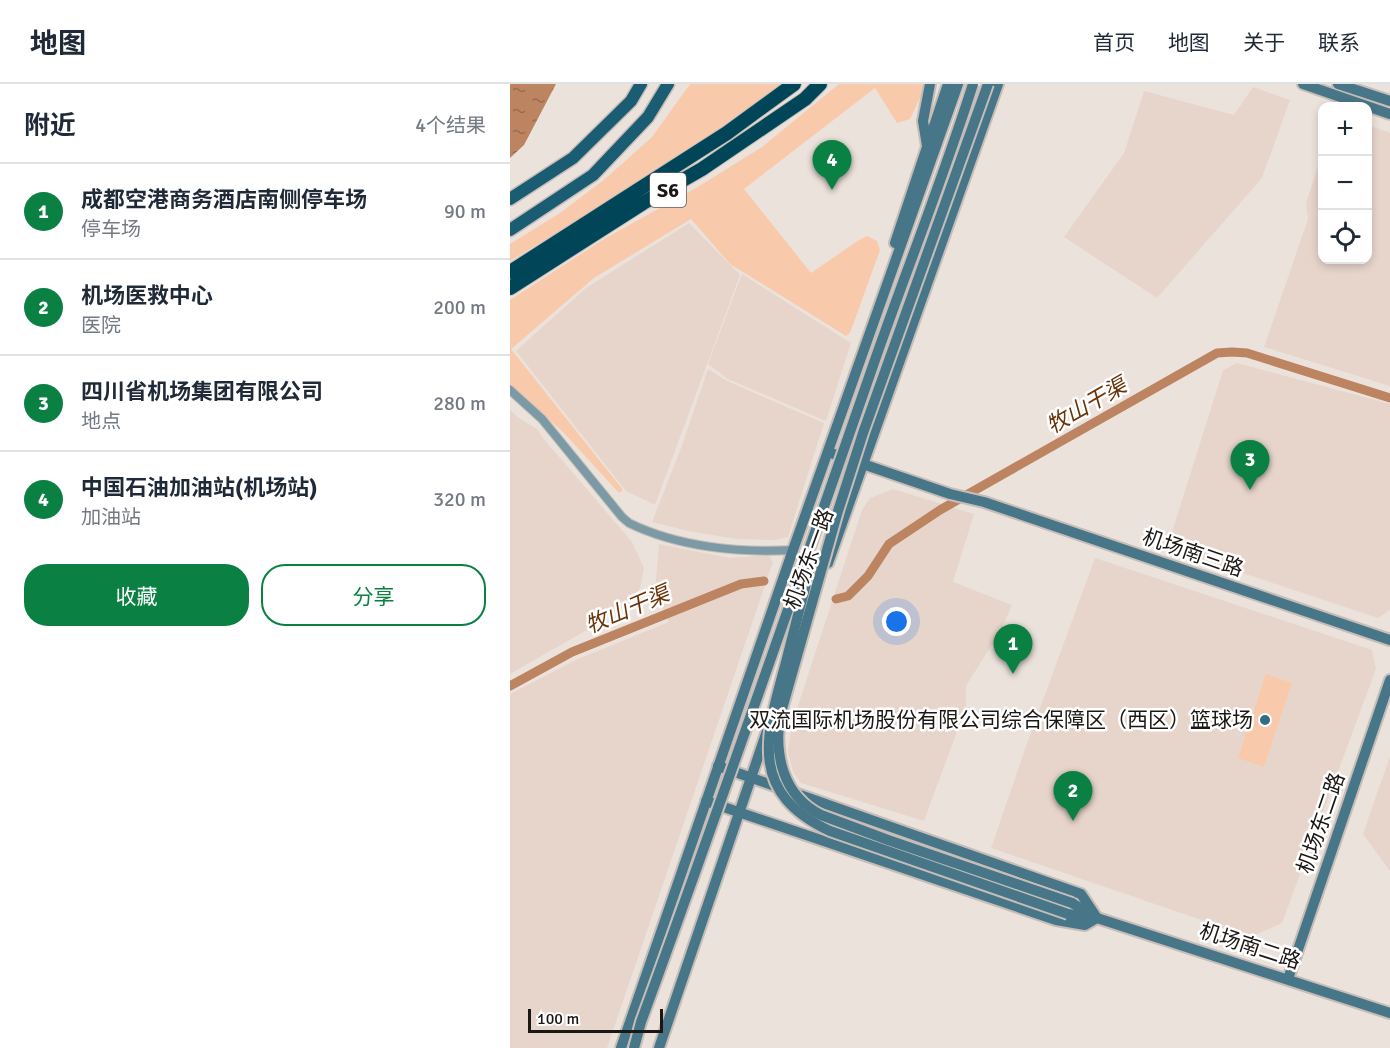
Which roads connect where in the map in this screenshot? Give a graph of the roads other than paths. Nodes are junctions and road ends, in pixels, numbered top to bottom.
1 (640, 84) edge
2 (668, 84) edge
3 (794, 84) edge
4 (820, 84) edge
5 (827, 84) edge
6 (930, 84) edge
7 (973, 84) edge
8 (988, 84) edge
9 (998, 84) edge
10 (1303, 84) edge
11 (1338, 84) edge
12 (954, 86) edge
13 (805, 99) junction
14 (1390, 101) edge
15 (1390, 114) edge
16 (927, 149) junction
17 (510, 199) edge
18 (510, 230) edge
19 (510, 272) edge
20 (510, 288) edge
21 (869, 339) junction
22 (510, 390) edge
23 (828, 452) junction
24 (864, 464) junction
25 (826, 502) junction
26 (793, 550) junction
27 (1390, 640) edge
28 (1390, 680) edge
29 (718, 766) junction
30 (750, 777) junction
31 (706, 801) junction
32 (738, 813) junction
33 (700, 820) junction
34 (1070, 909) junction
35 (1097, 918) junction
36 (1288, 979) junction
37 (1390, 1013) edge
38 (621, 1048) edge
39 (632, 1048) edge
40 (659, 1048) edge

1 - 17 main road
2 - 18 main road
3 - 19 highway, S6
4 - 13 highway, S6
5 - 13 street
6 - 16 street
7 - 25 street, bridge
8 - 34 street, bridge
9 - 24 street, 机场东一路
10 - 15 street
11 - 14 street
12 - 16 street
12 - 21 street, 机场东一路
13 - 20 highway, S6
16 - 21 street
21 - 23 street, 机场东一路
22 - 26 street
23 - 24 street, 机场南三路
23 - 26 street, 机场东一路
24 - 27 street, 机场南三路
24 - 30 street, 机场东一路
25 - 34 street, bridge
25 - 39 street, bridge
26 - 29 street, 机场东一路
28 - 36 street, 机场东二路
29 - 30 street
29 - 31 street, 机场东一路
30 - 32 street, 机场东一路
30 - 35 street
31 - 32 street
31 - 33 street, 机场东一路
32 - 35 street
32 - 40 street, 机场东一路
33 - 38 street, 机场东一路
33 - 39 street, bridge
34 - 35 street, 机场南二路
35 - 36 street, 机场南二路
36 - 37 street, 机场南二路

